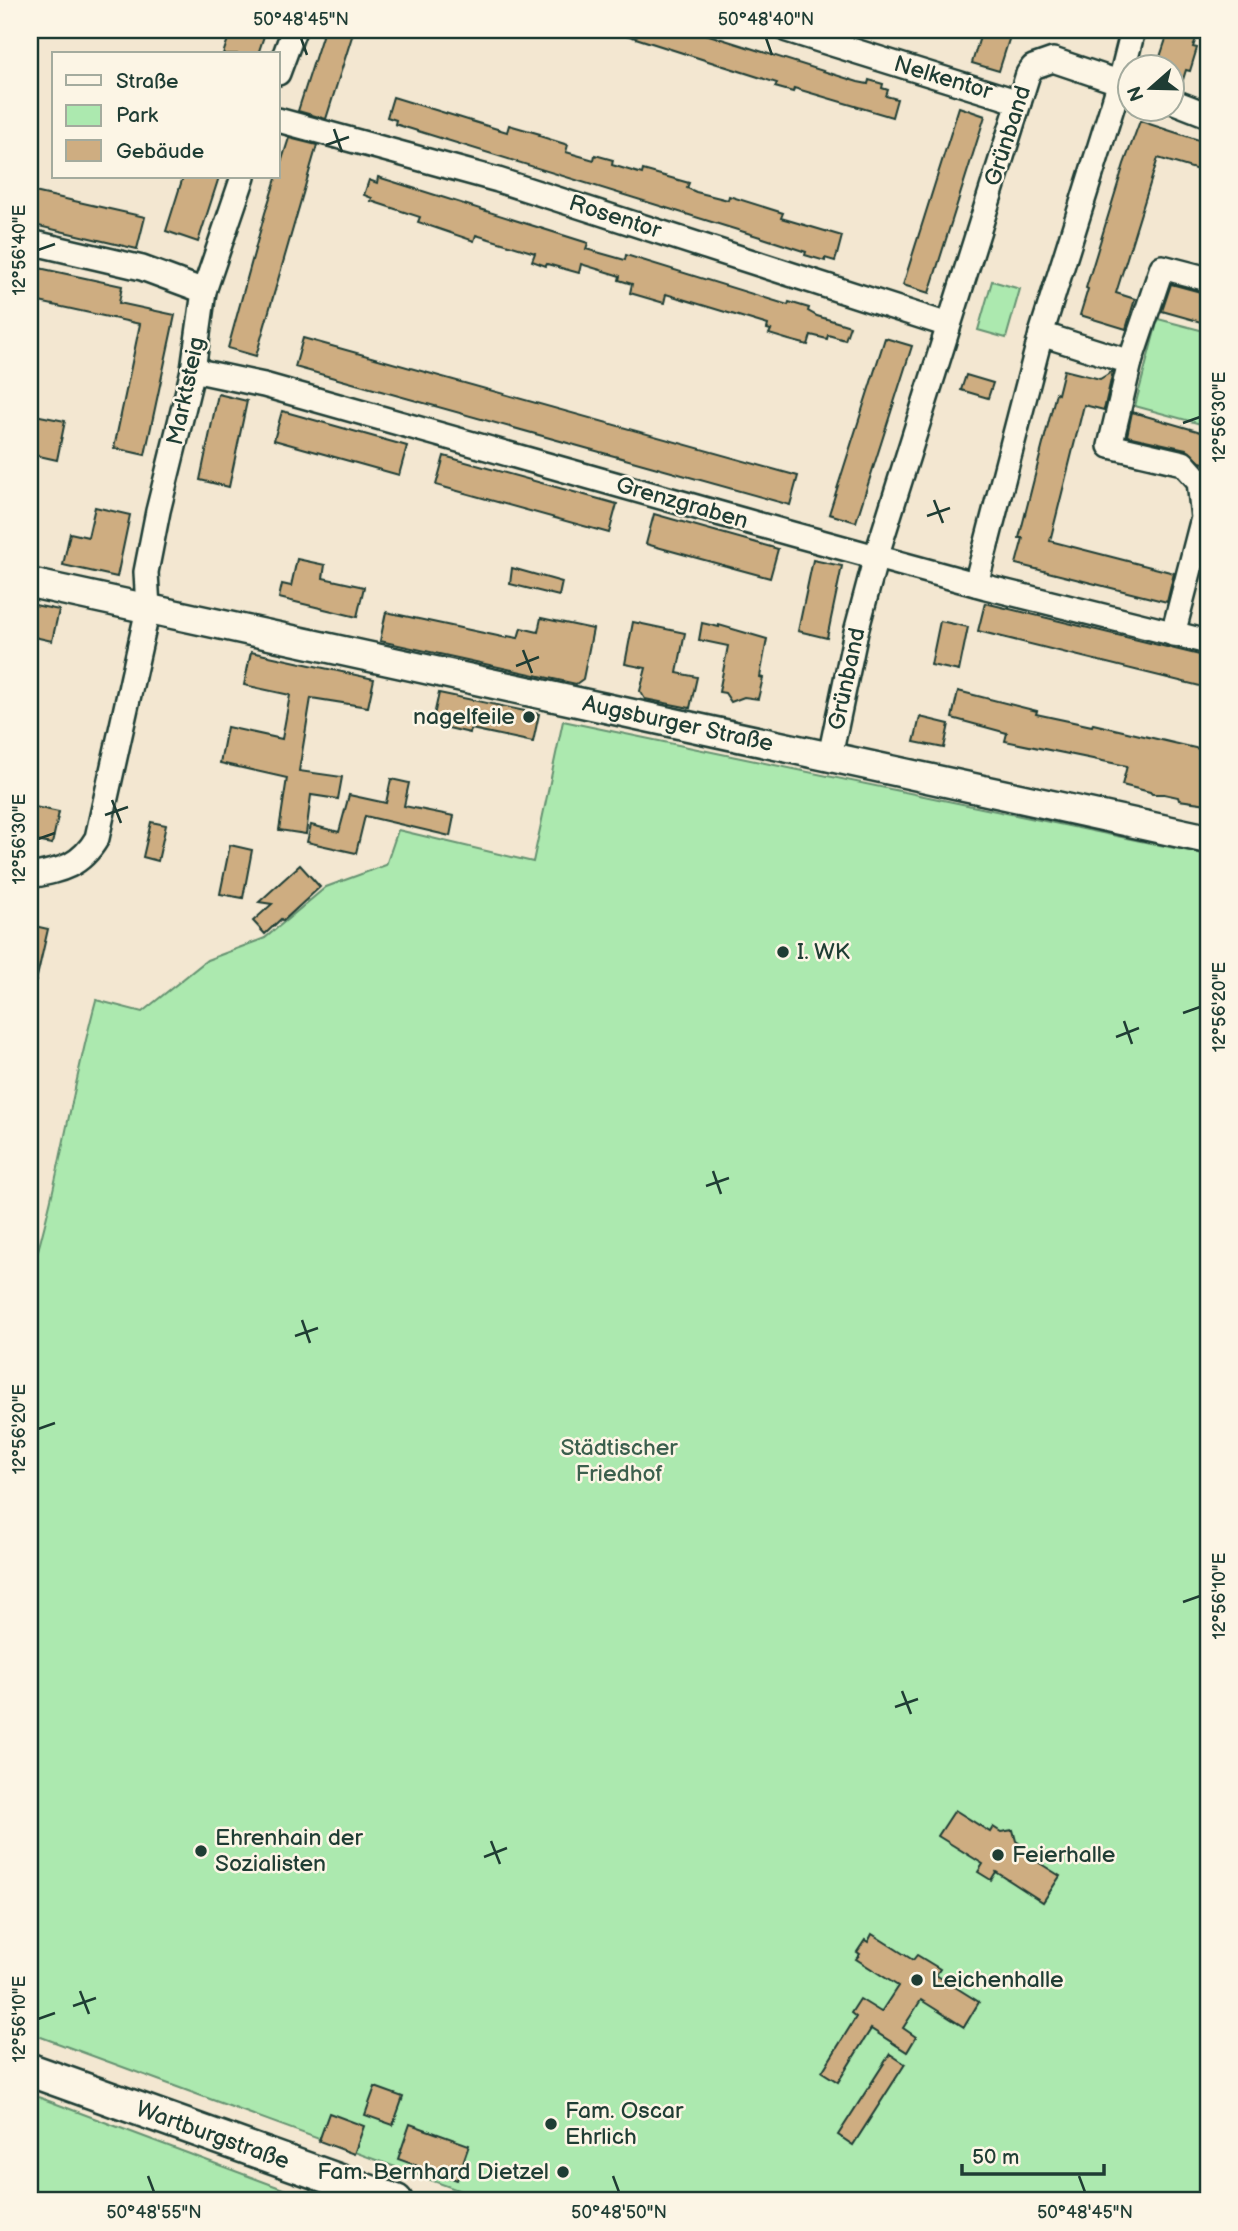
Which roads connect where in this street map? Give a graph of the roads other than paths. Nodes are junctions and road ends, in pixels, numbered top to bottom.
1 (294, 30) edge
2 (787, 30) edge
3 (1133, 30) edge
4 (1130, 52) edge
5 (280, 68) edge
6 (1116, 81) edge
7 (1019, 102) junction
8 (1186, 107) edge
9 (1116, 111) edge
10 (1208, 115) edge
11 (280, 121) edge
12 (243, 178) edge
13 (30, 243) edge
14 (1208, 279) edge
15 (204, 291) junction
16 (948, 325) junction
17 (1041, 334) junction
18 (1130, 362) junction
19 (192, 370) junction
20 (876, 557) junction
21 (30, 583) edge
22 (976, 584) junction
23 (148, 609) junction
24 (1173, 634) junction
25 (1208, 642) edge
26 (830, 756) junction
27 (1208, 839) edge
28 (30, 876) edge
29 (30, 2070) edge
30 (343, 2193) edge
31 (396, 2201) edge

1 - 5 street
2 - 7 street, Nelkentor
3 - 4 street
6 - 7 street, Grünband
7 - 16 street, Grünband
8 - 10 street
9 - 17 street
11 - 16 street, Rosentor
12 - 15 street, Marktsteig
13 - 15 street
14 - 18 street
15 - 19 street, Marktsteig
16 - 20 street, Grünband
17 - 18 street
17 - 22 street
18 - 24 street
19 - 20 street, Grenzgraben
19 - 23 street, Marktsteig
20 - 22 street, Grenzgraben
20 - 26 street, Grünband
21 - 23 street, Augsburger Straße
22 - 24 street, Grenzgraben
23 - 26 street, Augsburger Straße
23 - 28 street
24 - 25 street, Grenzgraben
26 - 27 street, Augsburger Straße
29 - 30 main road, Wartburgstraße
30 - 31 main road, Wartburgstraße

